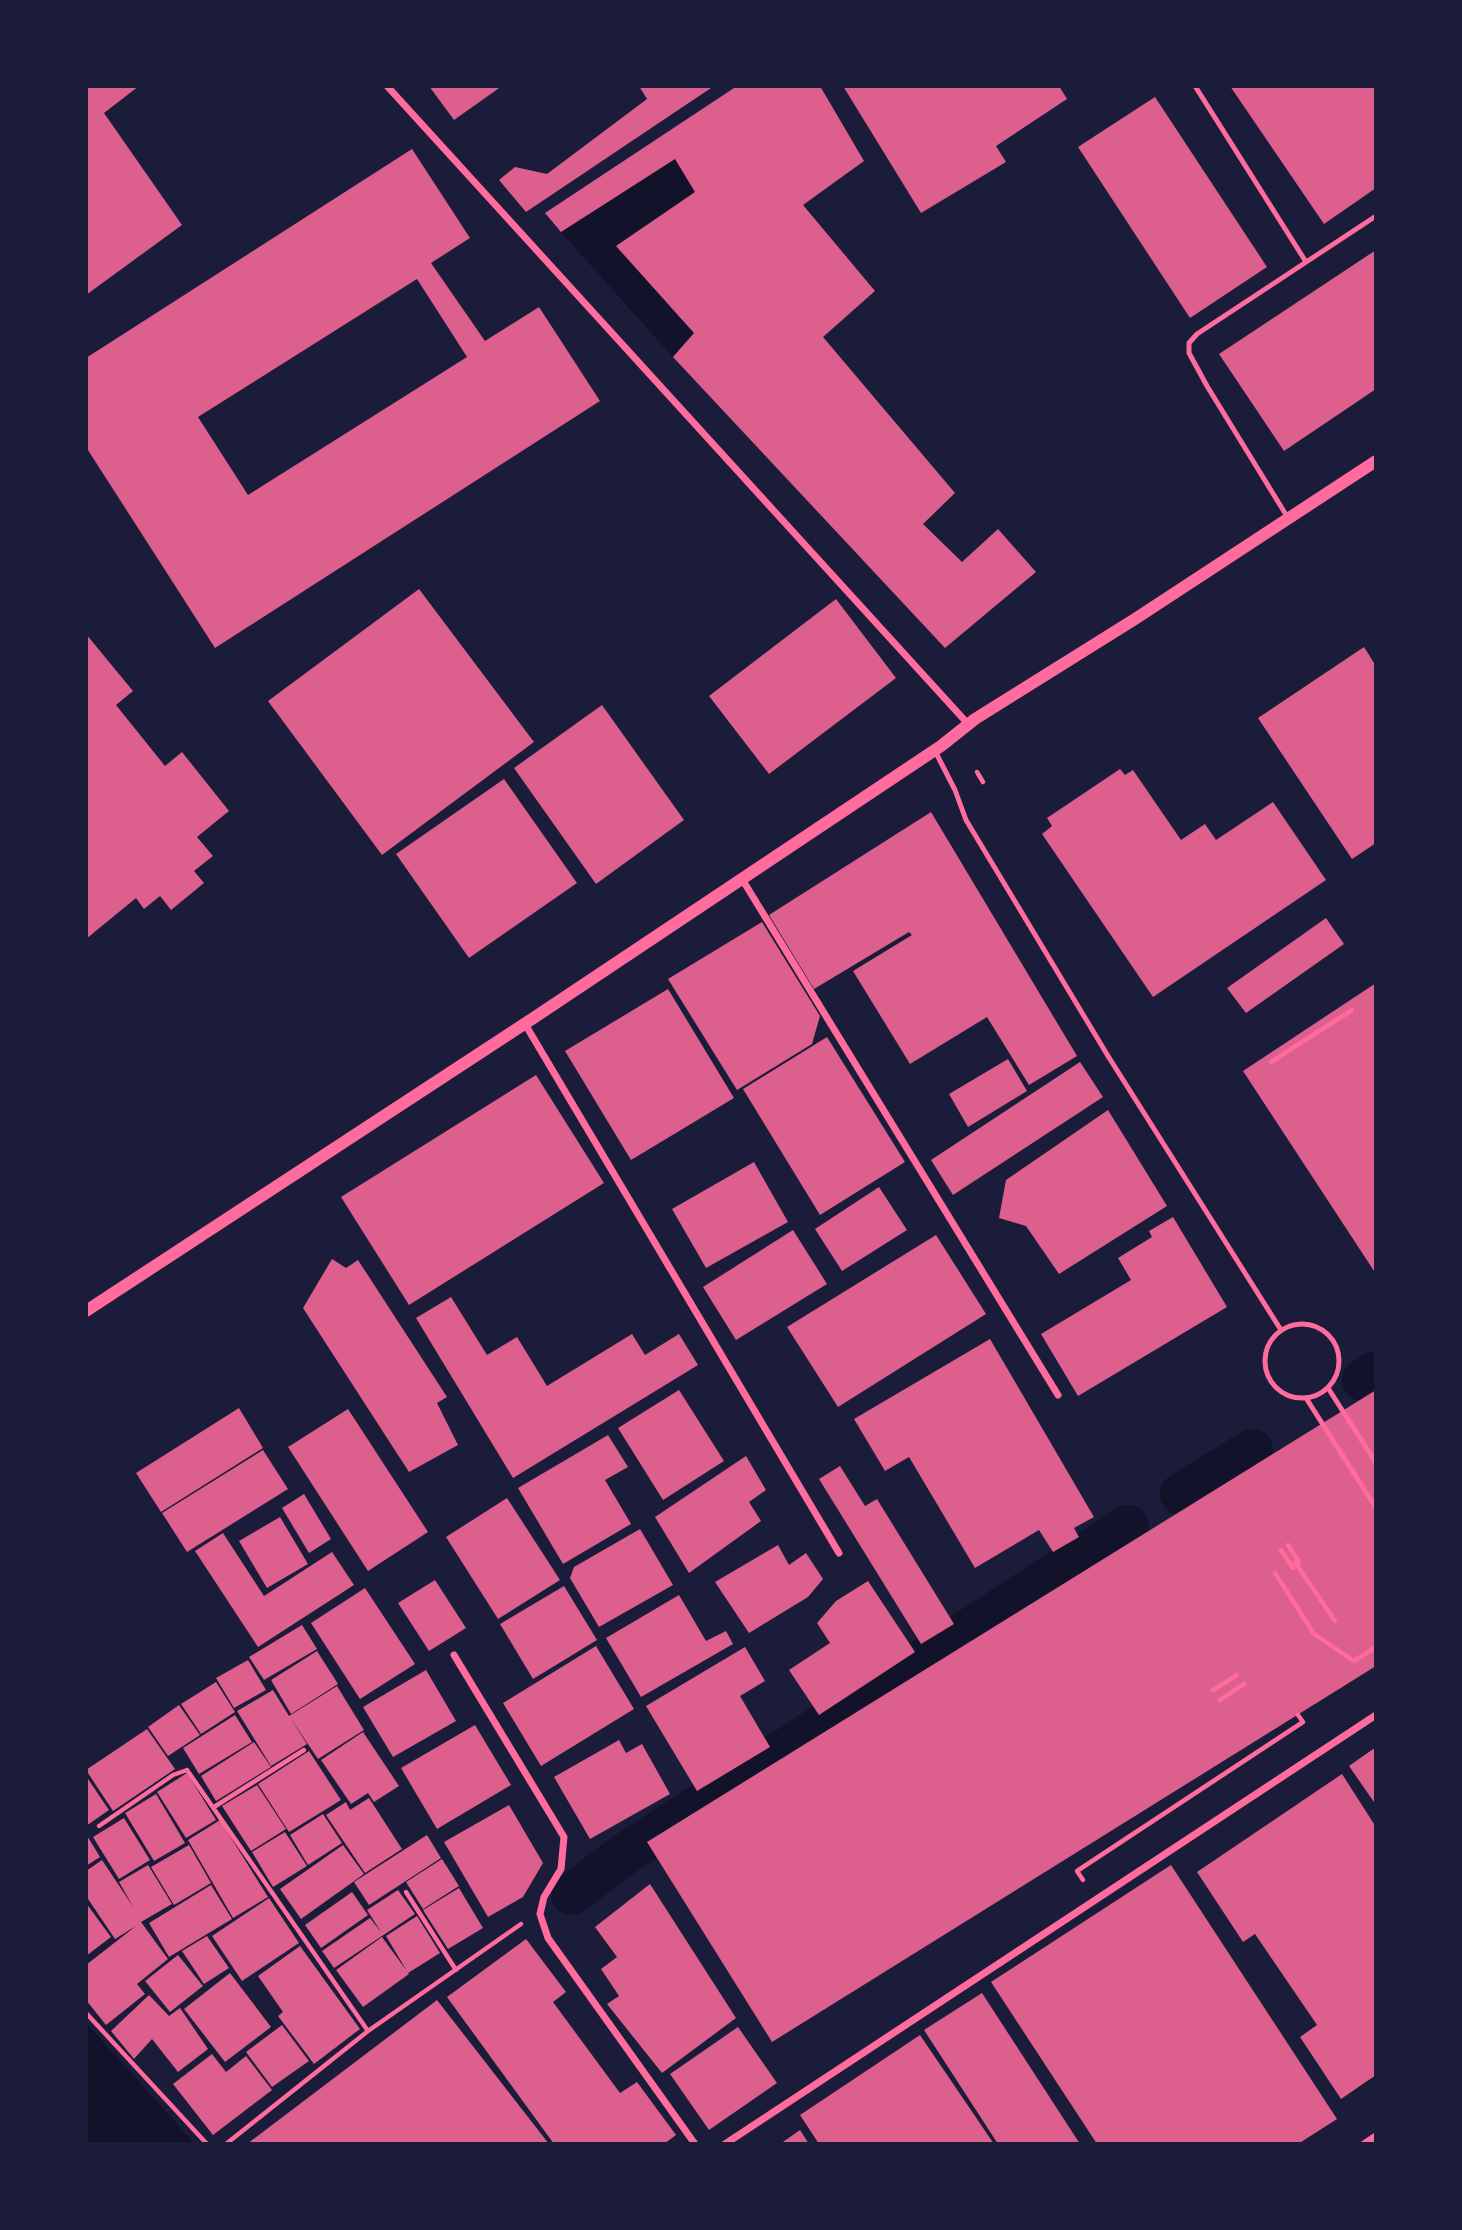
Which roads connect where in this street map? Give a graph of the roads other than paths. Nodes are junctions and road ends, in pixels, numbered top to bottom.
1 (387, 86) edge
2 (1195, 86) edge
3 (1376, 216) edge
4 (1306, 262) junction
5 (1376, 461) edge
6 (1289, 518) junction
7 (969, 725) junction
8 (935, 751) junction
9 (742, 879) junction
10 (525, 1024) junction
11 (86, 1311) edge
12 (1281, 1329) junction
13 (1328, 1388) junction
14 (1058, 1395) dead end
15 (1306, 1398) junction
16 (1376, 1463) edge
17 (1376, 1508) edge
18 (839, 1553) dead end
19 (454, 1655) dead end
20 (1376, 1716) edge
21 (1376, 2136) edge
22 (695, 2144) edge
23 (725, 2144) edge
24 (1364, 2144) edge

1 - 7 street
2 - 4 lane
3 - 4 lane
4 - 6 lane
5 - 6 street
6 - 7 street
7 - 8 street
8 - 9 street
8 - 12 lane
9 - 10 street
9 - 14 street
10 - 11 street
10 - 18 street
12 - 13 lane
12 - 15 lane
13 - 15 lane
13 - 16 lane
15 - 17 lane
19 - 22 street
20 - 23 street
21 - 24 street

